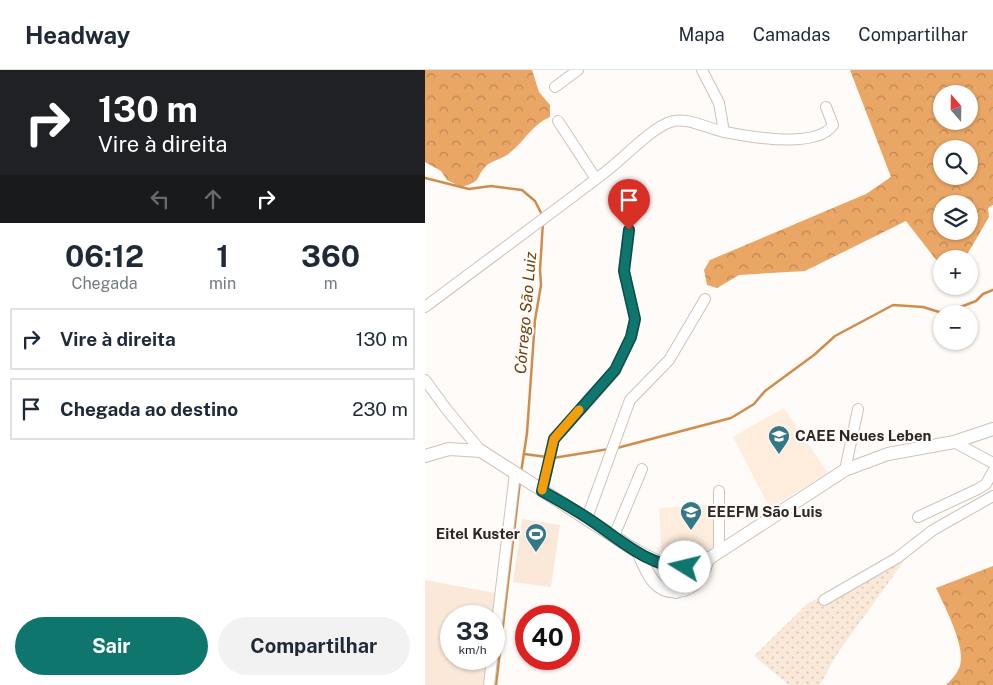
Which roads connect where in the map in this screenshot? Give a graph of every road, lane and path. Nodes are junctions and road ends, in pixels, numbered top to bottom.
1 (578, 70) edge
2 (702, 70) edge
3 (555, 87) dead end
4 (826, 107) dead end
5 (559, 121) dead end
6 (724, 132) junction
7 (596, 179) junction
8 (629, 230) dead end
9 (705, 299) dead end
10 (425, 307) edge
11 (425, 380) edge
12 (858, 408) dead end
13 (993, 429) edge
14 (954, 442) junction
15 (481, 451) junction
16 (425, 456) edge
17 (993, 463) edge
18 (642, 469) dead end
19 (845, 470) junction
20 (993, 471) edge
21 (516, 473) junction
22 (538, 488) junction
23 (719, 491) dead end
24 (993, 496) edge
25 (918, 517) dead end
26 (587, 518) junction
27 (615, 536) junction
28 (638, 552) junction
29 (714, 555) junction
30 (662, 564) junction
31 (679, 567) junction
32 (655, 584) junction
33 (675, 592) junction
34 (824, 600) dead end
35 (499, 605) edge
36 (491, 670) edge
37 (489, 685) edge

1 - 3 street
2 - 6 street
4 - 6 street
5 - 7 street
6 - 7 street
7 - 10 street
8 - 22 street
9 - 26 street
11 - 15 street
12 - 19 street
13 - 14 street
14 - 17 street
14 - 19 street
15 - 16 street
15 - 21 street
18 - 27 street
19 - 29 street
20 - 25 street
21 - 22 street
21 - 35 street
22 - 26 street
23 - 29 street
24 - 34 street
26 - 27 street
27 - 28 street
28 - 30 street
28 - 32 street
29 - 31 street
29 - 33 street
30 - 31 street
30 - 32 street
31 - 33 street
32 - 33 street
36 - 37 street

